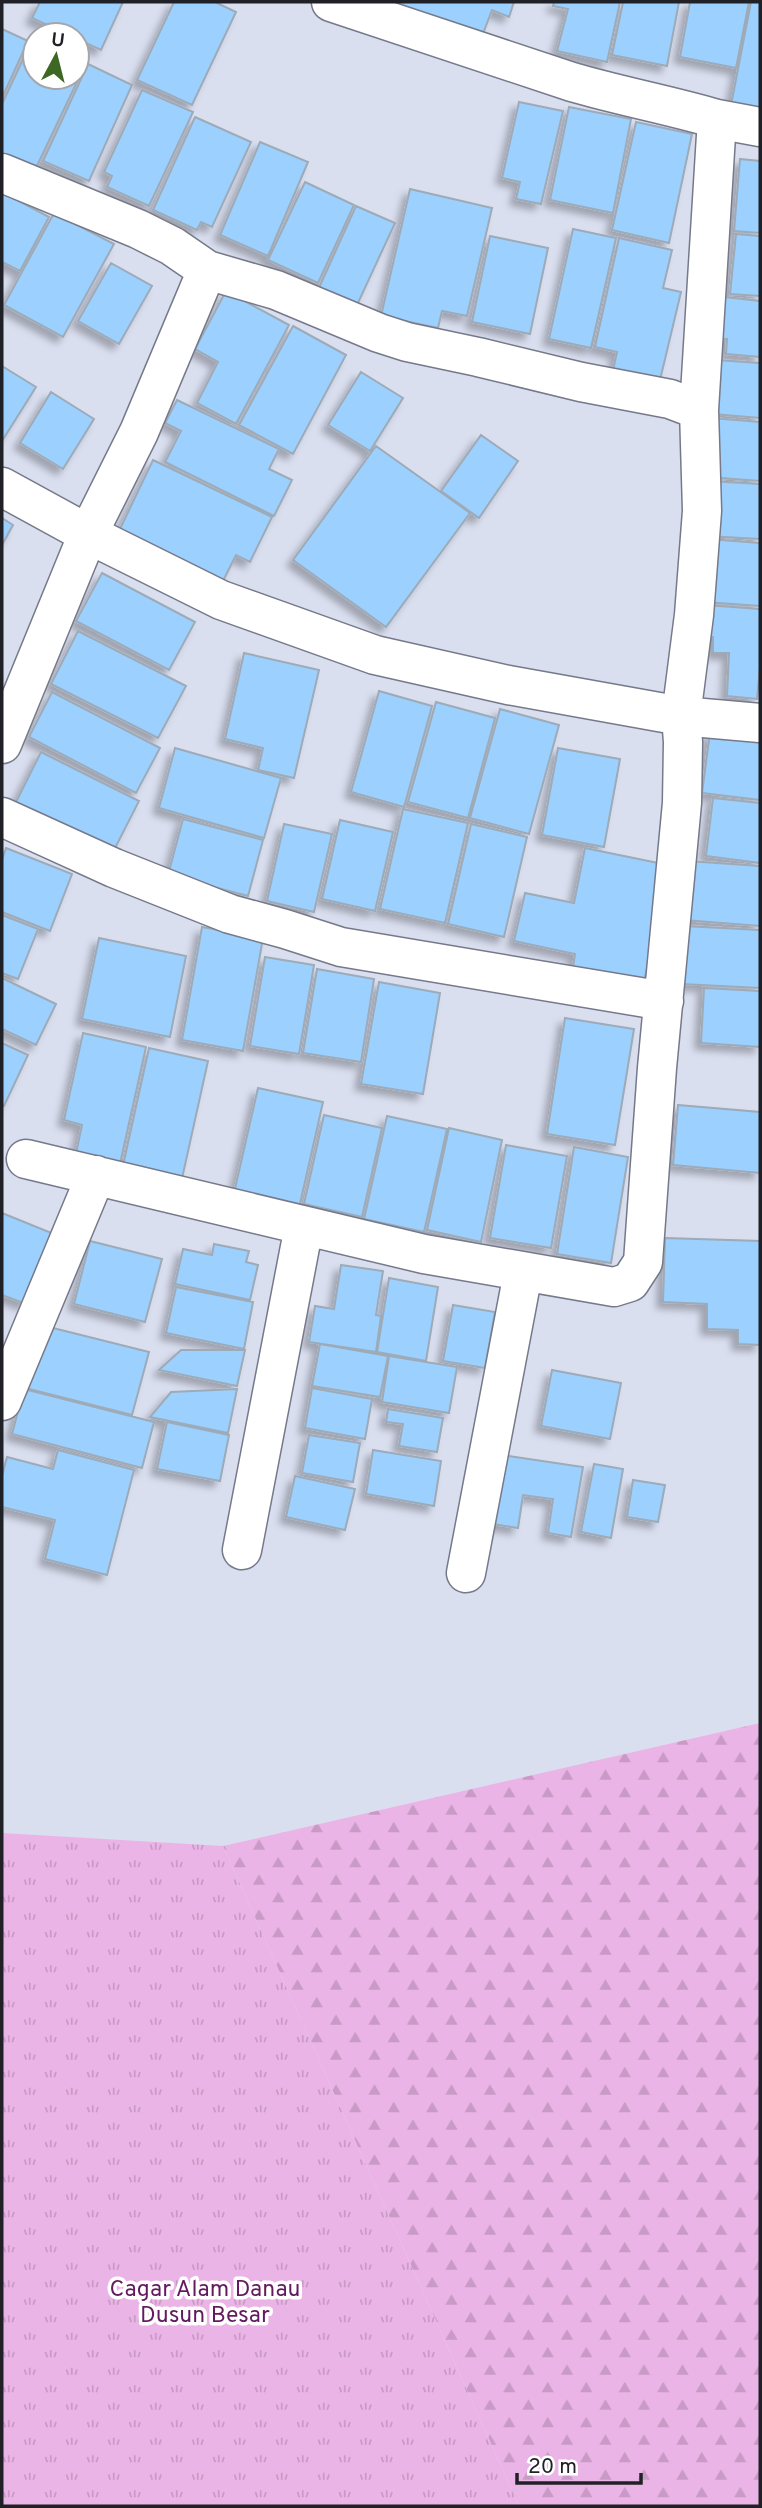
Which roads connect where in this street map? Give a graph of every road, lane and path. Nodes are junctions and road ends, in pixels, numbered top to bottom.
1 (331, 2) edge
2 (717, 119) junction
3 (760, 127) edge
4 (2, 173) edge
5 (207, 270) junction
6 (699, 410) junction
7 (2, 487) edge
8 (88, 534) junction
9 (681, 716) junction
10 (760, 723) edge
11 (2, 744) edge
12 (2, 817) edge
13 (664, 1002) junction
14 (26, 1158) dead end
15 (96, 1175) junction
16 (304, 1226) junction
17 (523, 1273) junction
18 (2, 1401) edge
19 (242, 1550) dead end
20 (466, 1573) dead end

1 - 2 street
2 - 3 street
2 - 6 street
4 - 5 street
5 - 6 street
5 - 8 street
6 - 9 street
7 - 8 street
8 - 9 street
8 - 11 street
9 - 10 street
9 - 13 street
12 - 13 street
13 - 17 street
14 - 15 street
15 - 16 street
15 - 18 street
16 - 17 street
16 - 19 street
17 - 20 street

